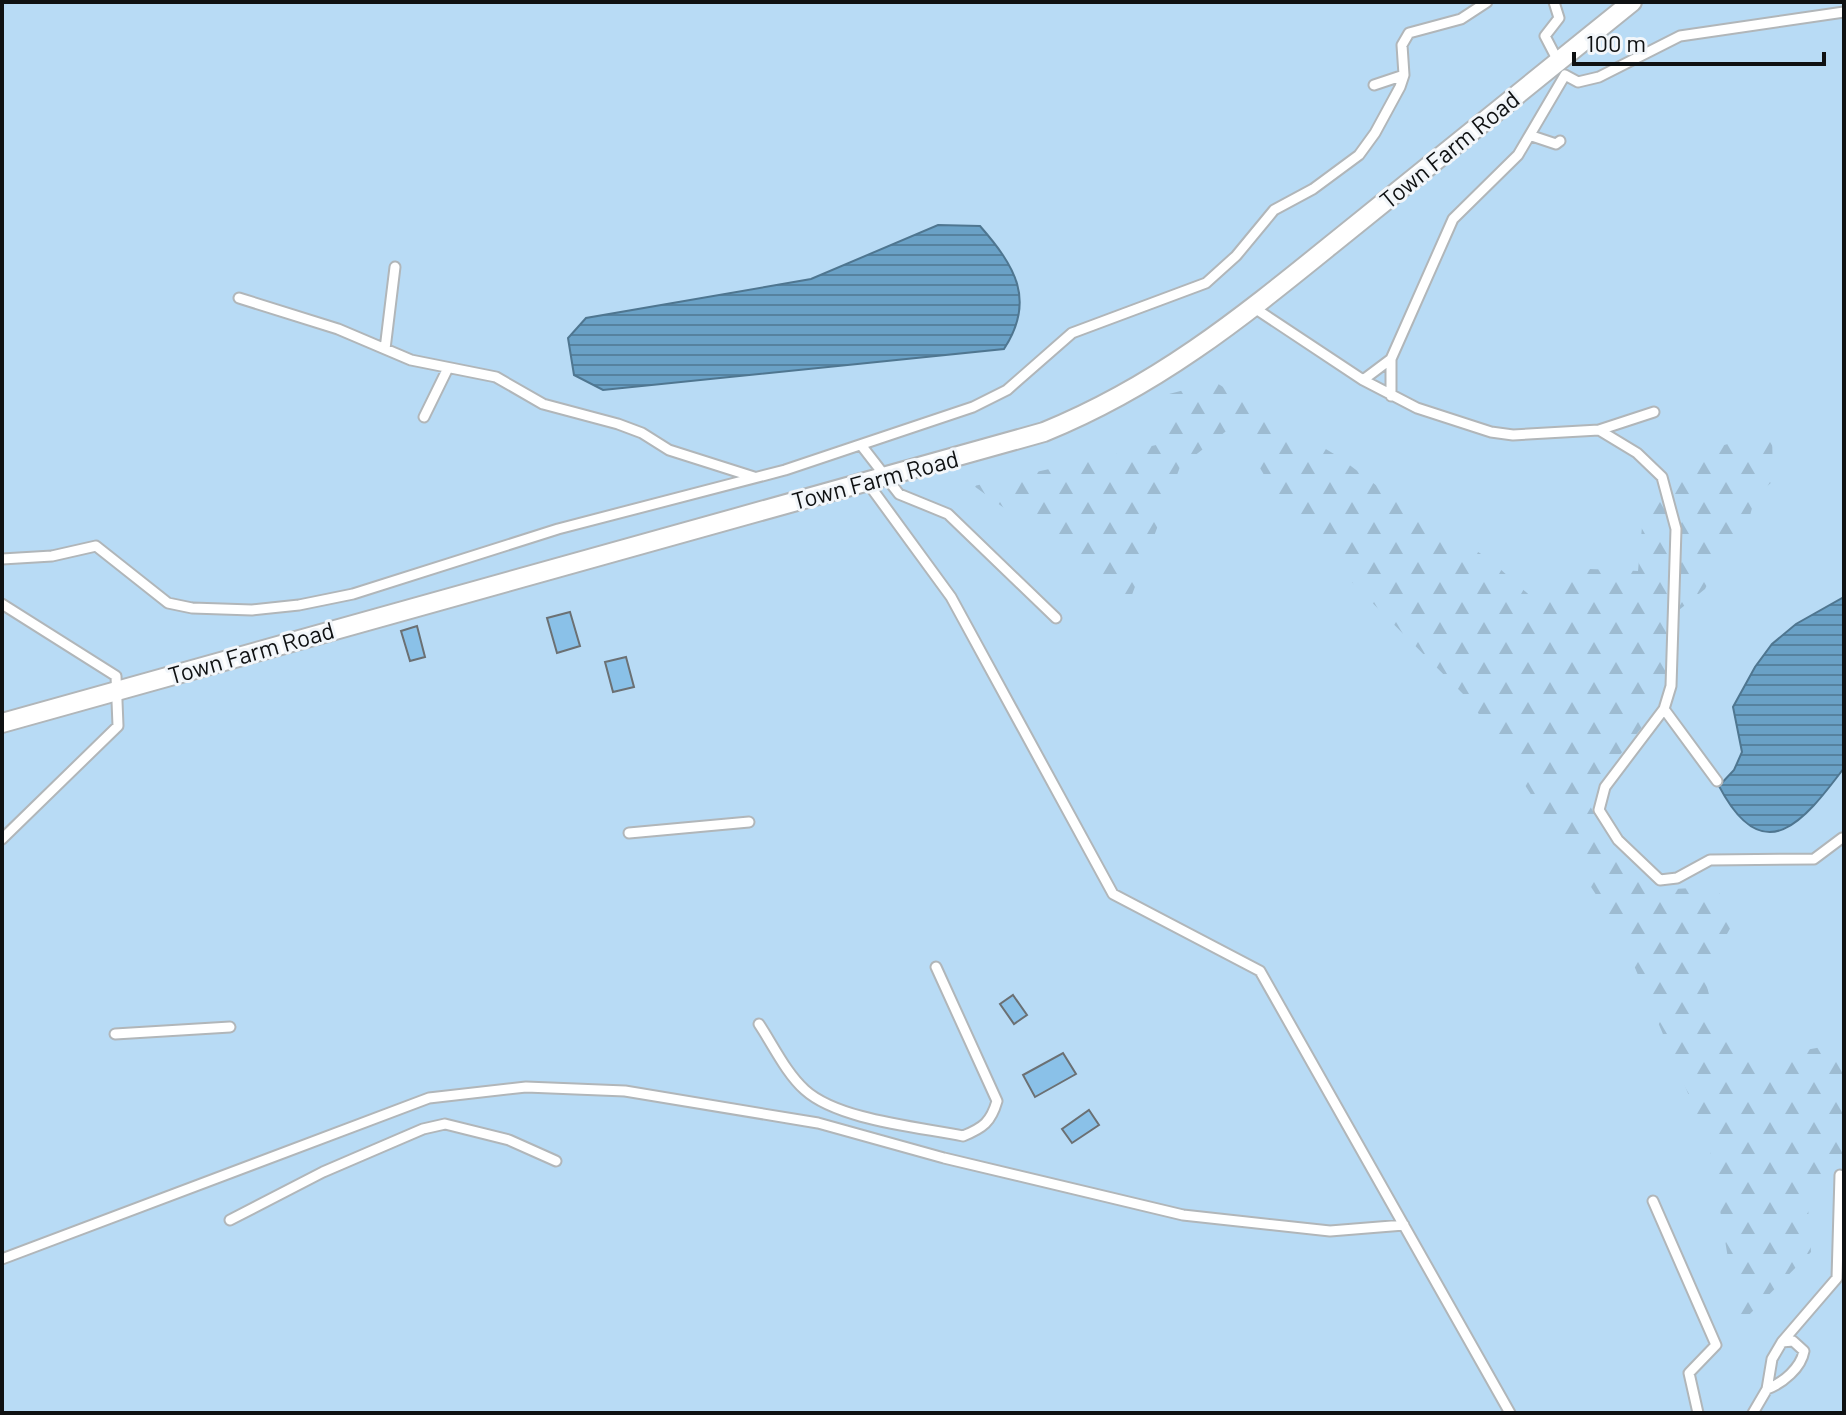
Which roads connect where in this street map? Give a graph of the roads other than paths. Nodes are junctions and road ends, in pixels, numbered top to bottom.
1 (1487, 2) edge
2 (1554, 2) edge
3 (1632, 2) edge
4 (1844, 12) edge
5 (1561, 68) junction
6 (1404, 75) junction
7 (1374, 85) dead end
8 (1532, 136) junction
9 (1560, 141) dead end
10 (395, 267) dead end
11 (239, 298) dead end
12 (1253, 307) junction
13 (385, 349) junction
14 (1391, 359) junction
15 (448, 368) junction
16 (1363, 380) junction
17 (1391, 396) junction
18 (1654, 412) dead end
19 (424, 417) dead end
20 (1599, 430) junction
21 (861, 445) junction
22 (754, 478) junction
23 (875, 479) junction
24 (2, 559) edge
25 (2, 604) edge
26 (1056, 618) dead end
27 (116, 691) junction
28 (1664, 709) junction
29 (2, 723) edge
30 (1717, 781) dead end
31 (749, 822) dead end
32 (629, 833) dead end
33 (1842, 838) dead end
34 (2, 839) edge
35 (936, 967) dead end
36 (759, 1024) dead end
37 (230, 1027) dead end
38 (115, 1034) dead end
39 (556, 1161) dead end
40 (1840, 1175) dead end
41 (1653, 1201) dead end
42 (230, 1220) dead end
43 (1404, 1225) junction
44 (2, 1259) edge
45 (1782, 1342) junction
46 (1767, 1389) junction
47 (1510, 1413) edge
48 (1698, 1413) edge
49 (1753, 1413) edge

1 - 6 lane
2 - 5 lane
3 - 5 street, Town Farm Road
4 - 5 lane
5 - 8 lane
5 - 12 street, Town Farm Road
6 - 7 lane
6 - 21 lane
8 - 9 lane
8 - 14 lane
10 - 13 lane
11 - 13 lane
12 - 16 lane
12 - 23 street, Town Farm Road
13 - 15 lane
14 - 16 lane
14 - 17 lane
15 - 19 lane
15 - 22 lane
16 - 17 lane
17 - 20 lane
18 - 20 lane
20 - 28 lane
21 - 22 lane
21 - 23 lane
22 - 24 lane
23 - 26 lane
23 - 27 street, Town Farm Road
23 - 43 lane
25 - 27 lane
27 - 29 street, Town Farm Road
27 - 34 lane
28 - 30 lane
28 - 33 lane
31 - 32 lane
35 - 36 lane
37 - 38 lane
39 - 42 lane
40 - 45 lane
41 - 48 lane
43 - 44 lane
43 - 47 lane
45 - 46 lane
45 - 46 lane
46 - 49 lane

